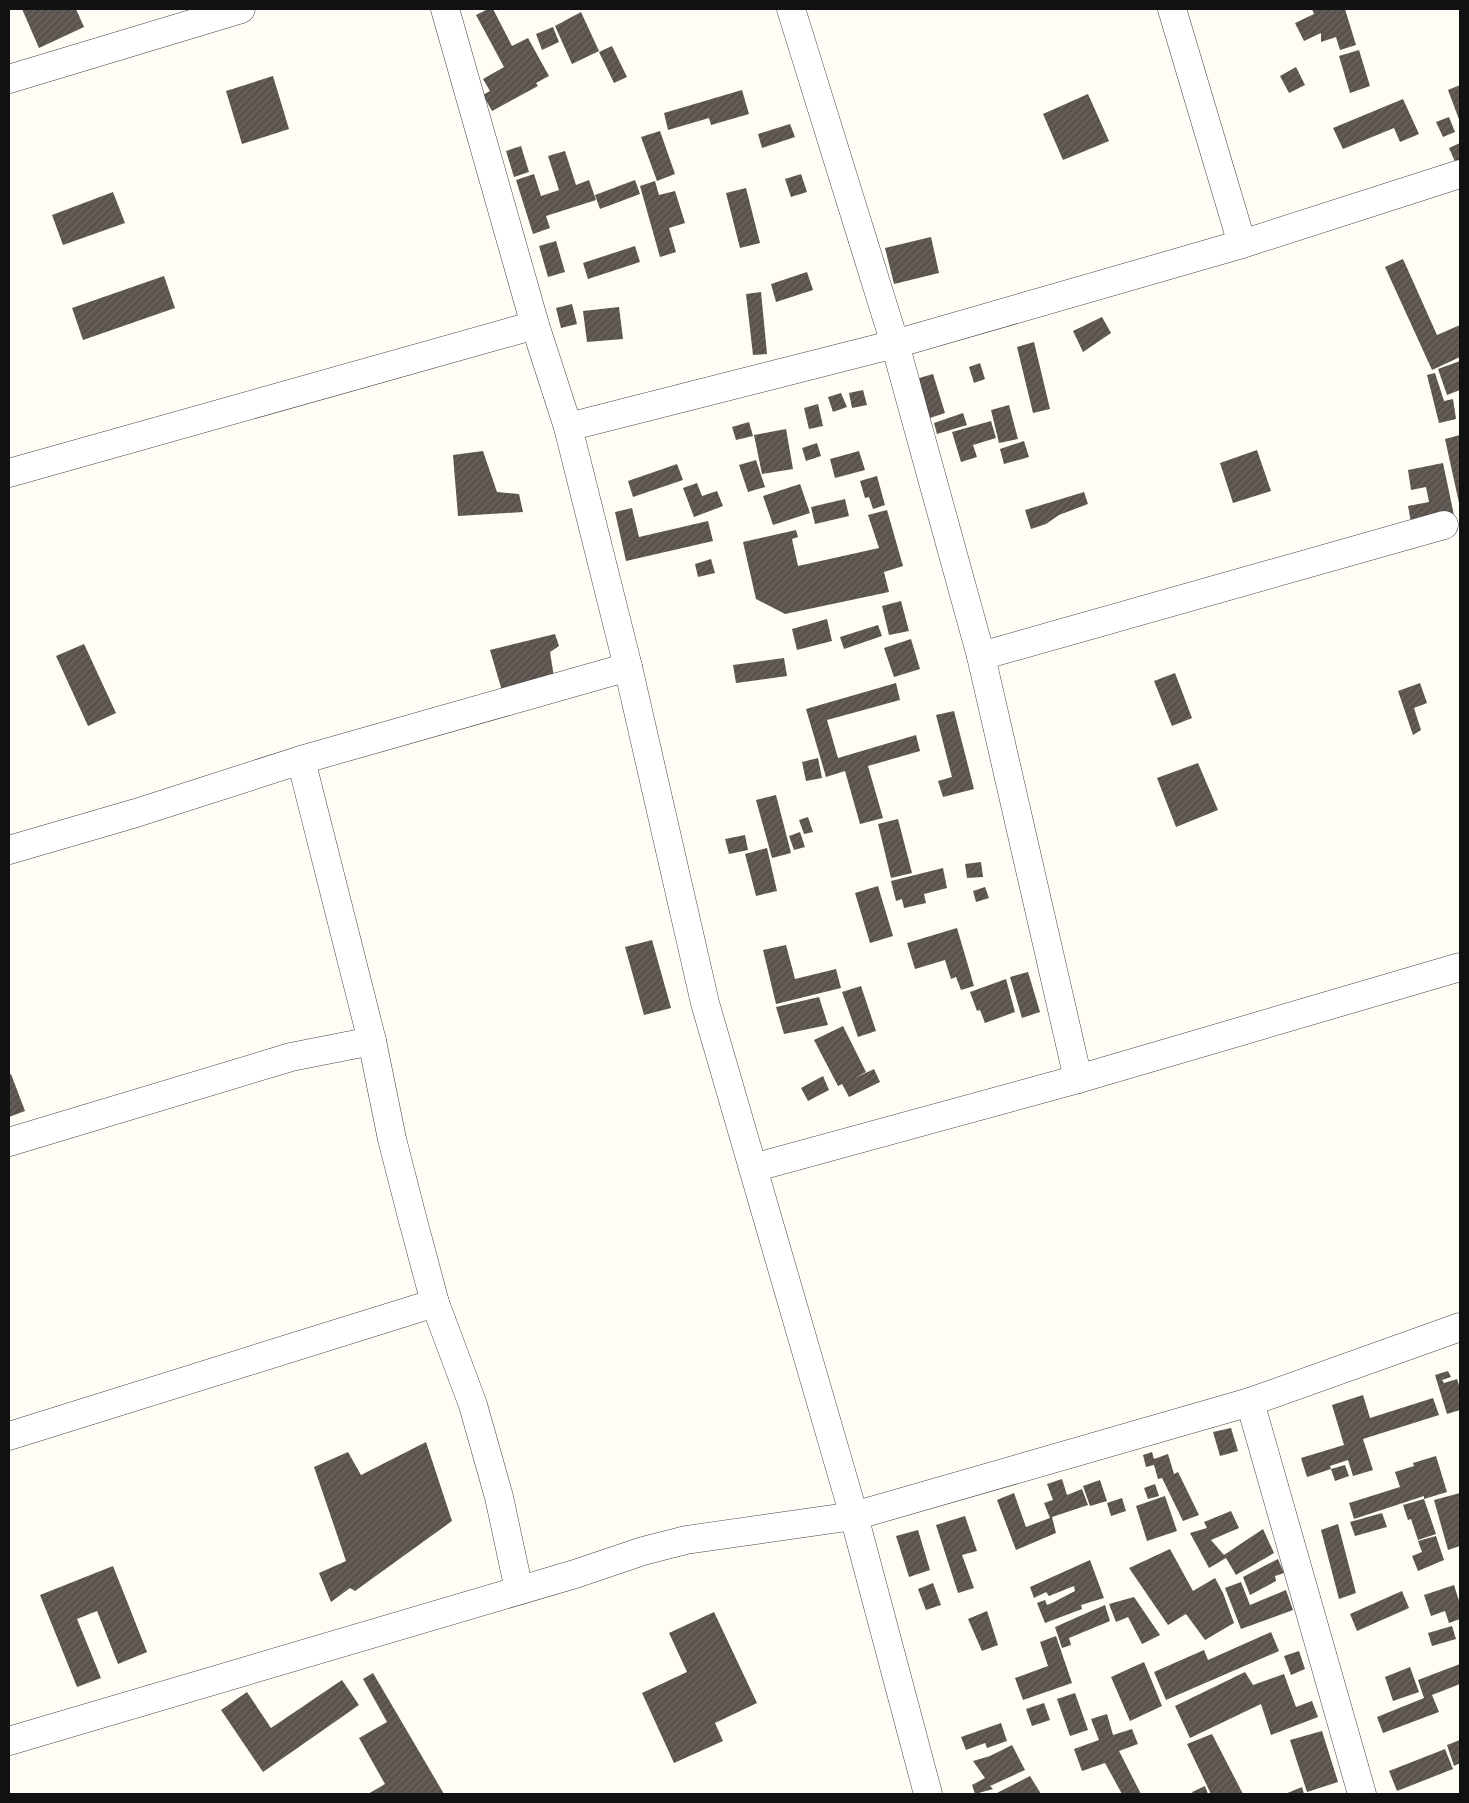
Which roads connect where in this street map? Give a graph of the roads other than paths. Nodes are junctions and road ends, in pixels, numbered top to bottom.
1 (241, 9) edge
2 (445, 9) edge
3 (791, 9) edge
4 (1172, 9) edge
5 (9, 79) edge
6 (1460, 174) edge
7 (1242, 244) junction
8 (535, 325) junction
9 (895, 344) junction
10 (568, 427) junction
11 (9, 473) edge
12 (1444, 526) dead end
13 (981, 656) junction
14 (628, 667) junction
15 (301, 760) junction
16 (9, 850) edge
17 (1460, 967) edge
18 (372, 1041) junction
19 (1078, 1079) junction
20 (9, 1142) edge
21 (753, 1168) junction
22 (435, 1303) junction
23 (1460, 1328) edge
24 (1250, 1402) junction
25 (9, 1436) edge
26 (854, 1516) junction
27 (519, 1590) junction
28 (9, 1741) edge
29 (928, 1794) edge
30 (1362, 1794) edge

1 - 5 street
2 - 8 street
3 - 9 street
4 - 7 street
6 - 7 street
7 - 9 street
8 - 10 street
8 - 11 street
9 - 10 street
9 - 13 street
10 - 14 street
12 - 13 street
13 - 19 street
14 - 15 street
14 - 21 street
15 - 16 street
15 - 18 street
17 - 19 street
18 - 20 street
18 - 22 street
19 - 21 street
21 - 26 street
22 - 25 street
22 - 27 street
23 - 24 street
24 - 26 street
24 - 30 street
26 - 27 street
26 - 29 street
27 - 28 street

